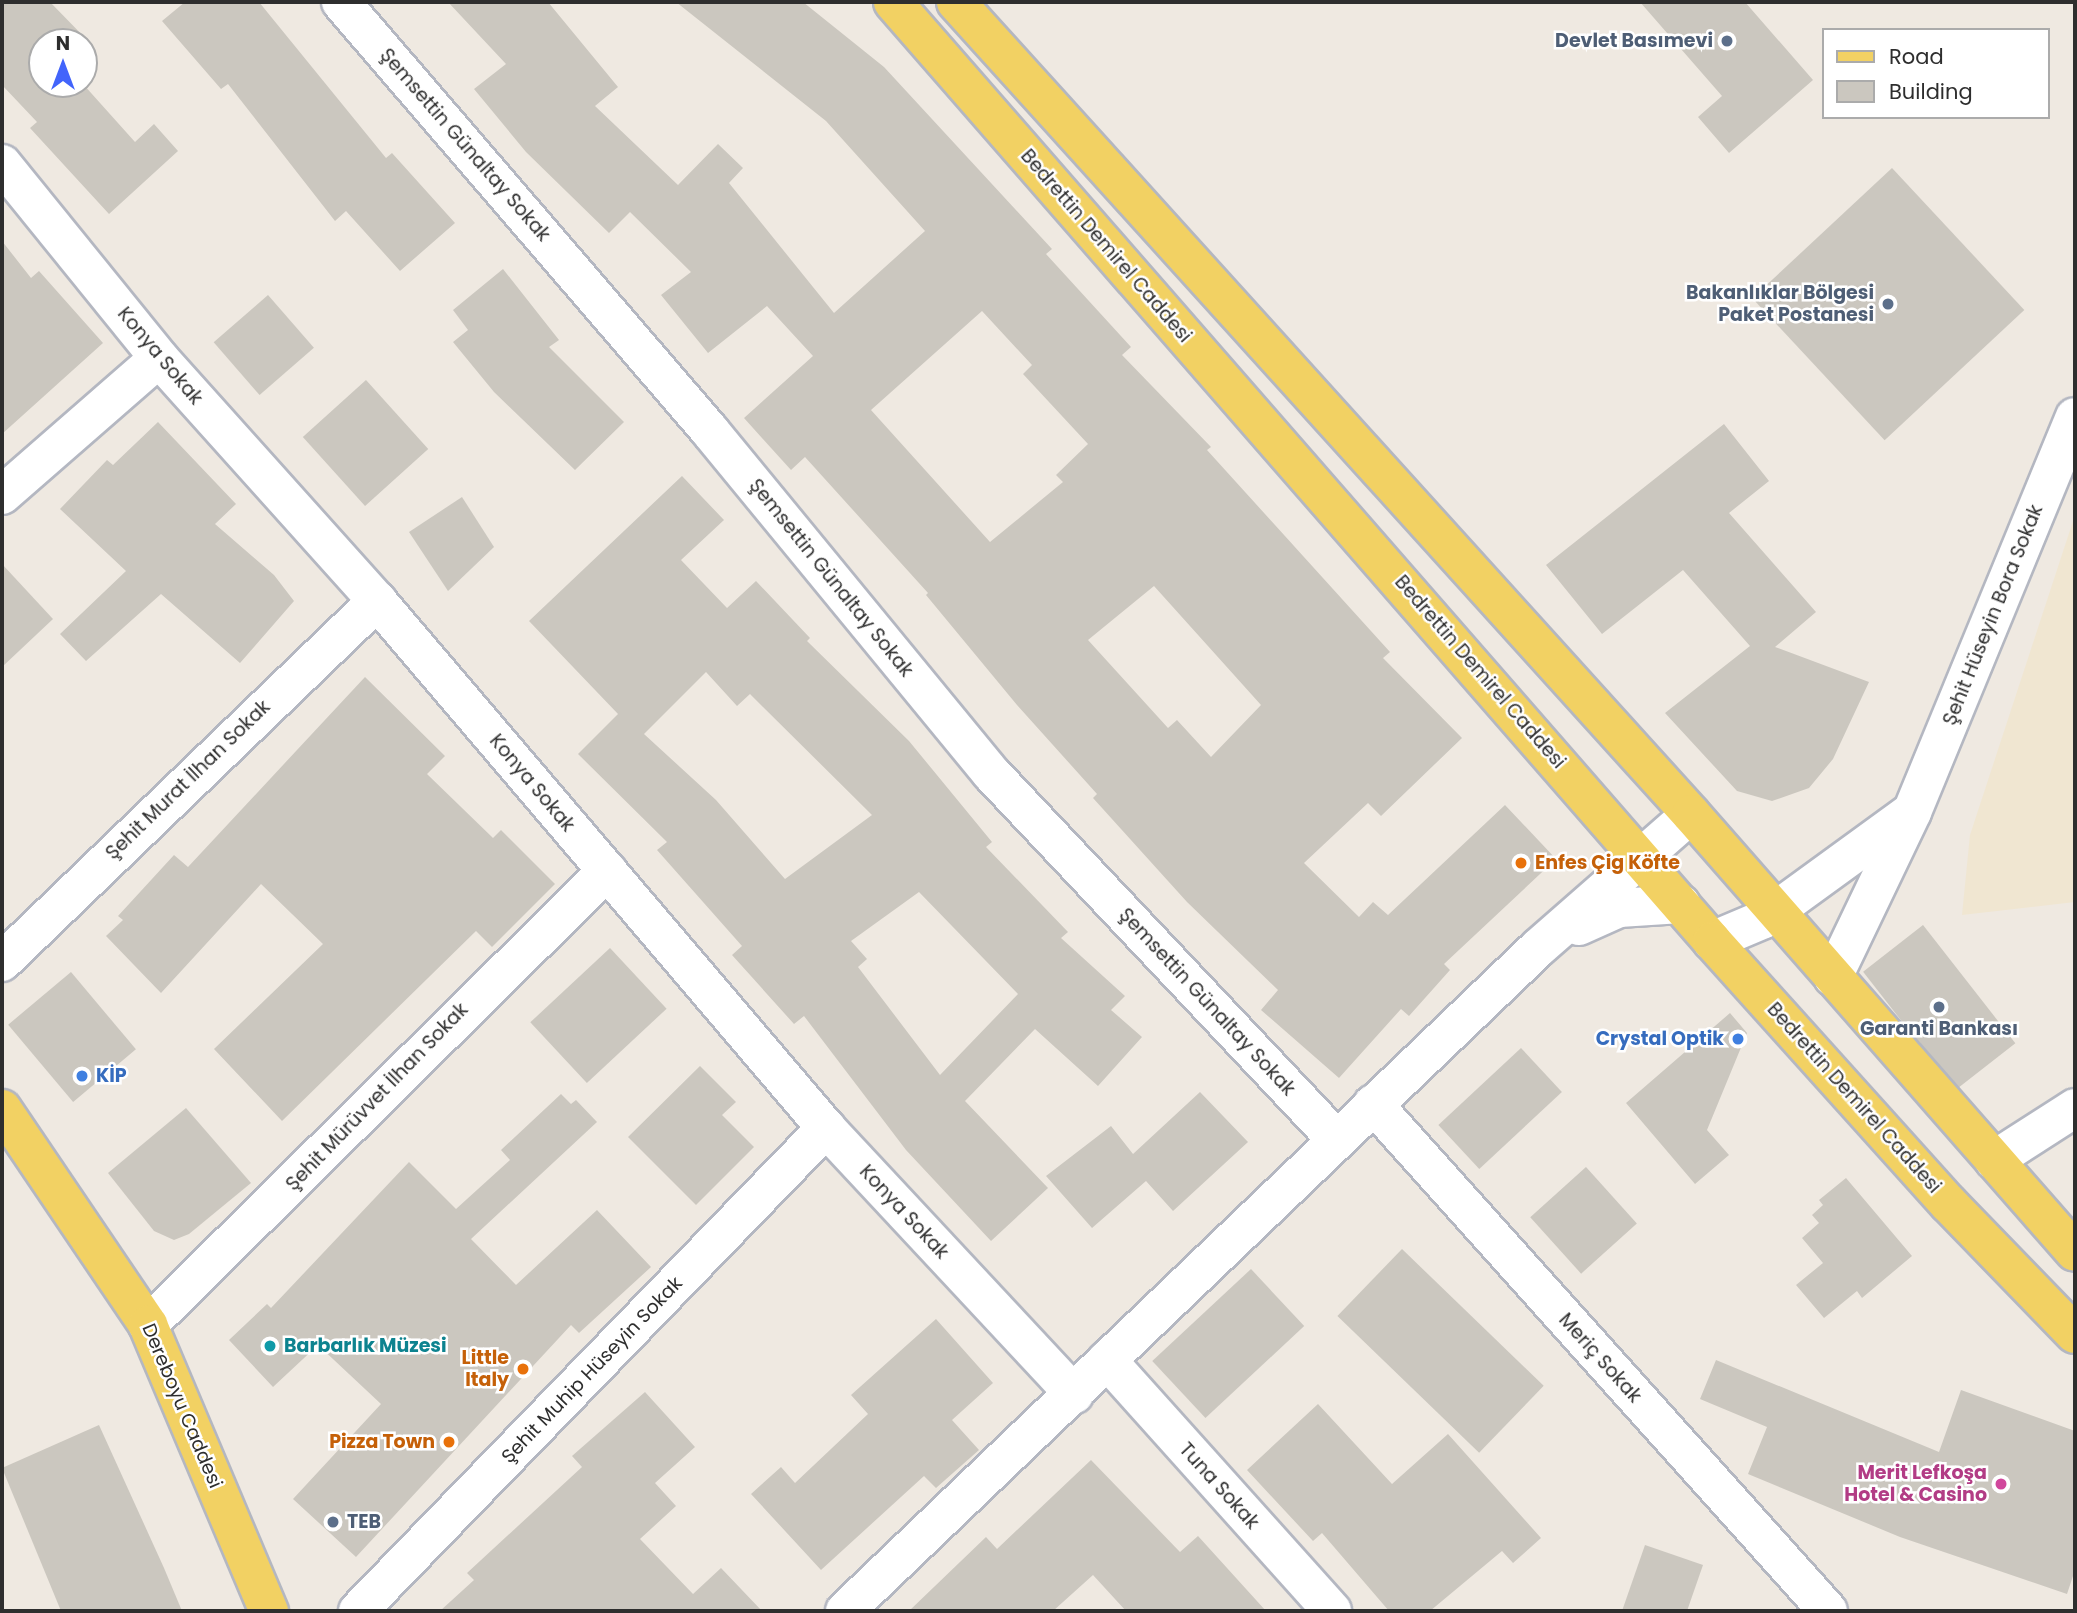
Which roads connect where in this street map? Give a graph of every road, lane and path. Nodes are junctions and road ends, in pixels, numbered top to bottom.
1 (341, 2) edge
2 (893, 2) edge
3 (956, 2) edge
4 (2, 164) edge
5 (159, 358) junction
6 (2075, 418) edge
7 (2, 495) edge
8 (377, 601) junction
9 (1912, 812) junction
10 (1690, 814) junction
11 (1643, 857) junction
12 (607, 870) junction
13 (1681, 904) junction
14 (1775, 912) junction
15 (1712, 941) junction
16 (1538, 948) junction
17 (2, 962) edge
18 (1833, 977) junction
19 (1373, 1104) junction
20 (2075, 1108) edge
21 (2, 1109) edge
22 (826, 1128) junction
23 (1337, 1140) junction
24 (1994, 1160) junction
25 (2075, 1252) edge
26 (149, 1325) junction
27 (2075, 1334) edge
28 (1107, 1360) junction
29 (1074, 1394) junction
30 (269, 1611) edge
31 (358, 1611) edge
32 (845, 1611) edge
33 (1332, 1611) edge
34 (1828, 1611) edge

1 - 23 street, Şemsettin Günaltay Sokak
2 - 11 main road, Bedrettin Demirel Caddesi
3 - 10 main road
4 - 5 street, Konya Sokak
5 - 7 street
5 - 8 street, Konya Sokak
6 - 9 street, Şehit Hüseyin Bora Sokak
8 - 12 street, Konya Sokak
8 - 17 street, Şehit Murat İlhan Sokak
9 - 14 street
9 - 18 street, Şehit Hüseyin Bora Sokak
10 - 11 street
10 - 14 main road
11 - 13 main road, Bedrettin Demirel Caddesi
11 - 16 street
12 - 22 street, Konya Sokak
12 - 26 street, Şehit Mürüvvet İlhan Sokak
13 - 15 main road, Bedrettin Demirel Caddesi
13 - 16 street
14 - 15 street
14 - 18 main road
15 - 27 main road, Bedrettin Demirel Caddesi
16 - 19 street
18 - 24 main road
19 - 23 street
19 - 34 street, Meriç Sokak
20 - 24 street
21 - 26 main road, Dereboyu Caddesi
22 - 29 street, Konya Sokak
22 - 31 street, Şehit Muhip Hüseyin Sokak
23 - 28 street
24 - 25 main road
26 - 30 main road, Dereboyu Caddesi
28 - 29 street
28 - 33 street, Tuna Sokak
29 - 32 street

